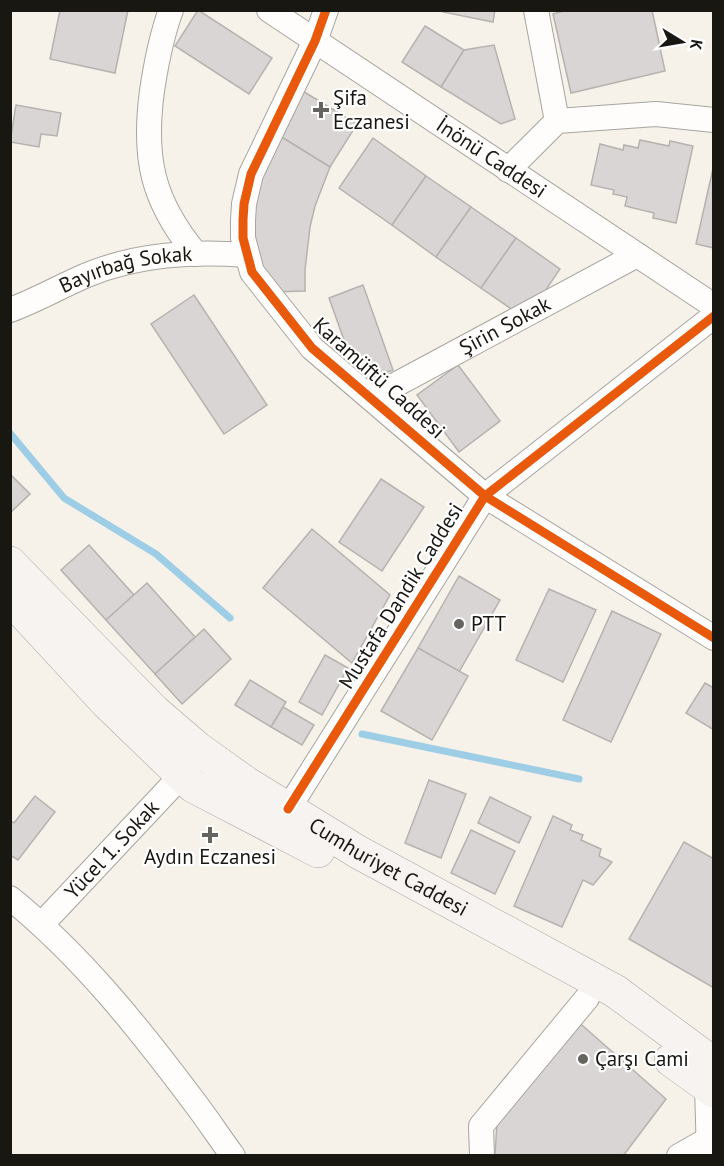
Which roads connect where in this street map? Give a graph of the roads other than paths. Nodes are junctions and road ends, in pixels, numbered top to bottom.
1 (171, 10) edge
2 (269, 10) edge
3 (326, 10) edge
4 (536, 10) edge
5 (315, 41) junction
6 (714, 120) edge
7 (557, 121) junction
8 (508, 170) junction
9 (196, 254) junction
10 (247, 255) junction
11 (637, 255) junction
12 (714, 306) edge
13 (10, 310) edge
14 (714, 316) edge
15 (371, 398) junction
16 (485, 496) junction
17 (10, 563) edge
18 (10, 598) edge
19 (714, 639) edge
20 (182, 775) junction
21 (288, 809) junction
22 (10, 898) edge
23 (42, 924) junction
24 (587, 998) junction
25 (712, 1080) edge
26 (709, 1147) edge
27 (233, 1155) edge
28 (482, 1155) edge
29 (679, 1155) edge

1 - 9 street
2 - 5 street, İnönü Caddesi
3 - 5 street, Karamüftü Caddesi
4 - 7 street
5 - 8 street, İnönü Caddesi
5 - 10 street, Karamüftü Caddesi
6 - 7 street
7 - 8 street
8 - 11 street, İnönü Caddesi
9 - 10 street, Bayırbağ Sokak
9 - 13 street, Bayırbağ Sokak
10 - 15 street, Karamüftü Caddesi
11 - 12 street, İnönü Caddesi
11 - 15 street, Şirin Sokak
14 - 16 street, Mustafa Dandik Caddesi
15 - 16 street, Karamüftü Caddesi
16 - 19 street, Karamüftü Caddesi
16 - 21 street, Mustafa Dandik Caddesi
17 - 21 main road, Cumhuriyet Caddesi
18 - 20 main road, Cumhuriyet Caddesi
20 - 23 street, Yücel 1. Sokak
20 - 24 main road, Cumhuriyet Caddesi
21 - 25 main road, Cumhuriyet Caddesi
22 - 23 street
23 - 27 street
24 - 25 main road, Cumhuriyet Caddesi
24 - 28 street
25 - 26 street
26 - 29 street

